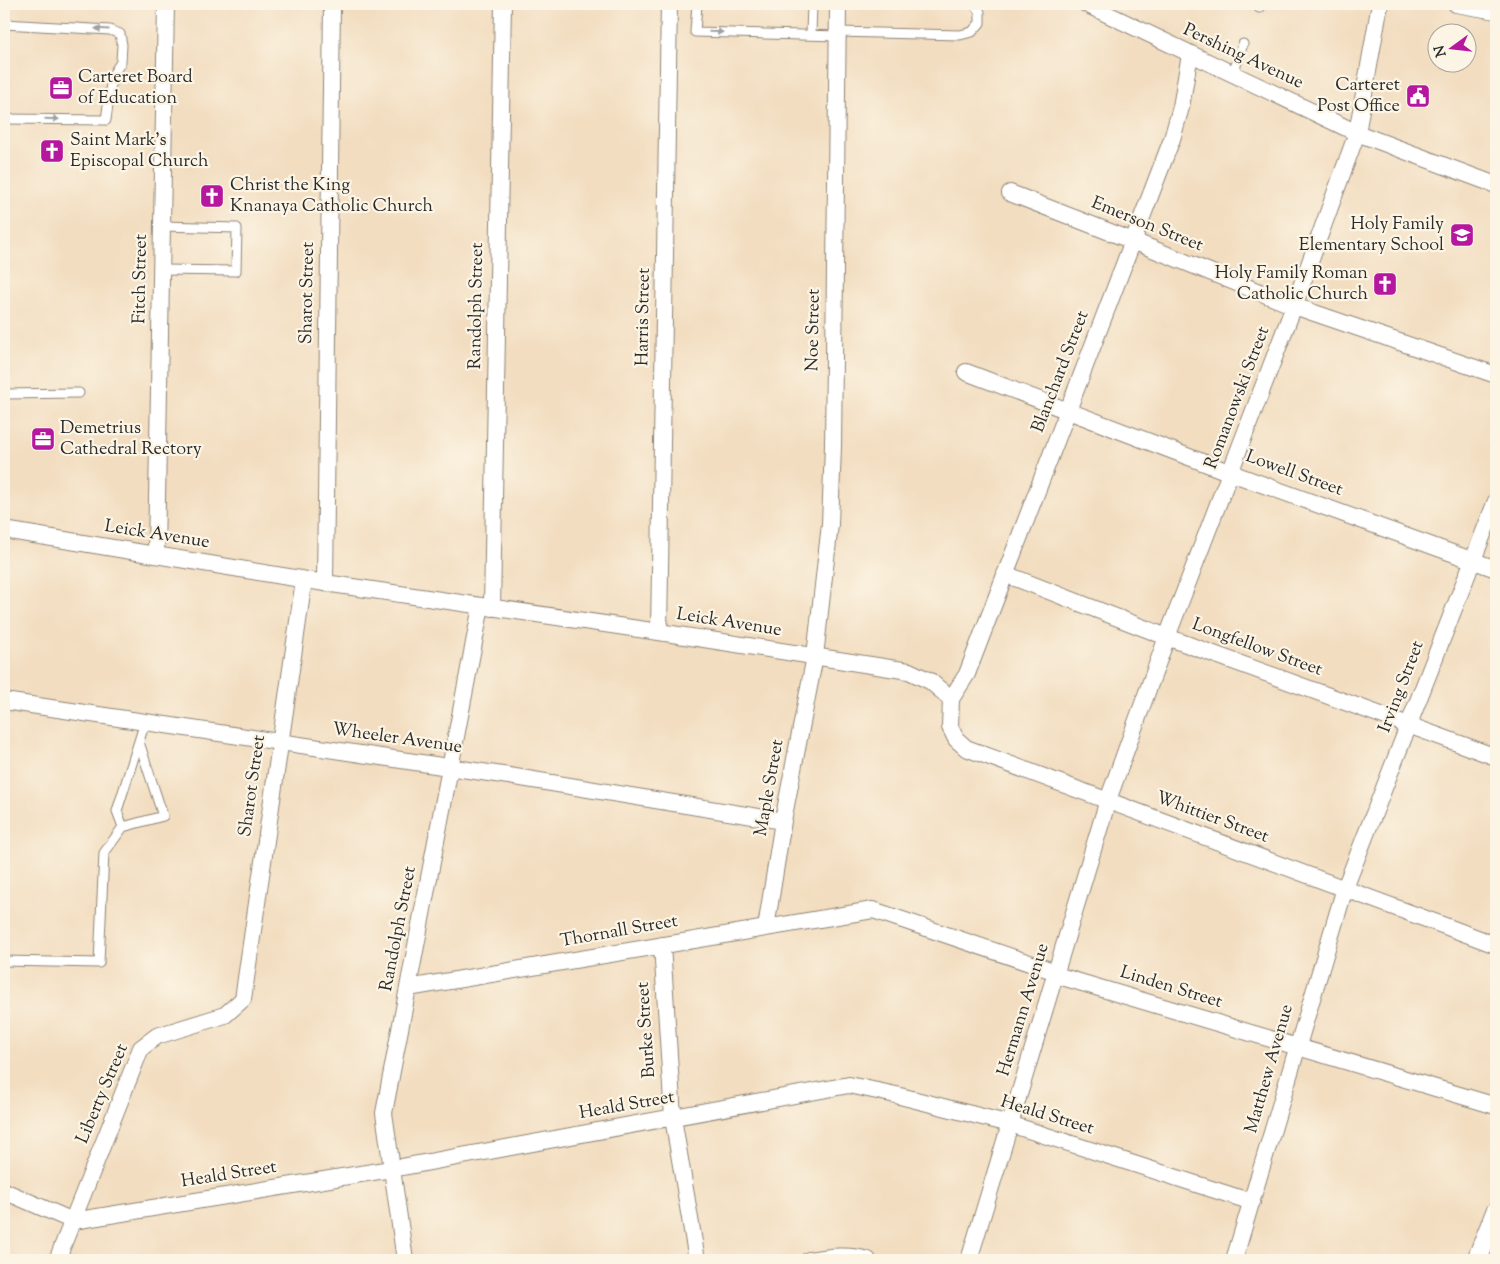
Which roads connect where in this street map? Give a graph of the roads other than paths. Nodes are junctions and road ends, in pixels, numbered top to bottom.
1 (166, 4) edge
2 (332, 4) edge
3 (503, 4) edge
4 (670, 4) edge
5 (696, 4) edge
6 (812, 4) edge
7 (838, 4) edge
8 (974, 4) edge
9 (1086, 4) edge
10 (1380, 4) edge
11 (1456, 4) edge
12 (1496, 11) edge
13 (4, 24) edge
14 (838, 34) junction
15 (811, 35) junction
16 (1243, 44) dead end
17 (1190, 54) junction
18 (1234, 74) junction
19 (4, 118) edge
20 (1357, 133) junction
21 (1496, 185) edge
22 (1010, 193) dead end
23 (162, 226) junction
24 (1133, 241) junction
25 (161, 270) junction
26 (1294, 306) junction
27 (966, 372) dead end
28 (1496, 376) edge
29 (79, 393) dead end
30 (4, 394) edge
31 (1068, 411) junction
32 (1231, 473) junction
33 (1496, 501) edge
34 (4, 530) edge
35 (156, 554) junction
36 (1473, 560) junction
37 (1496, 569) edge
38 (1005, 574) junction
39 (304, 580) junction
40 (324, 583) junction
41 (486, 607) junction
42 (659, 632) junction
43 (1167, 636) junction
44 (814, 656) junction
45 (951, 699) junction
46 (4, 701) edge
47 (145, 722) junction
48 (1409, 726) junction
49 (139, 742) junction
50 (279, 742) junction
51 (1496, 757) edge
52 (450, 767) junction
53 (1108, 800) junction
54 (783, 821) junction
55 (123, 826) junction
56 (1345, 888) junction
57 (837, 916) joint
58 (766, 928) junction
59 (662, 945) junction
60 (1496, 945) edge
61 (4, 961) edge
62 (1056, 972) junction
63 (408, 988) junction
64 (243, 999) joint
65 (1298, 1047) junction
66 (1496, 1106) edge
67 (673, 1118) junction
68 (1010, 1124) junction
69 (391, 1169) junction
70 (4, 1191) edge
71 (1252, 1202) junction
72 (1496, 1212) edge
73 (74, 1221) junction
74 (57, 1260) edge
75 (405, 1260) edge
76 (697, 1260) edge
77 (809, 1260) edge
78 (868, 1260) edge
79 (969, 1260) edge
80 (1234, 1260) edge
81 (1478, 1260) edge

1 - 23 street, Fitch Street
2 - 40 street, Sharot Street
3 - 41 street, Randolph Street
4 - 42 street, Harris Street
5 -> 15 lane
6 - 15 lane
7 - 14 street, Noe Street
8 - 14 lane
9 - 17 street, Pershing Avenue
10 - 20 street, Romanowski Street
11 - 12 street
19 -> 13 lane
14 - 15 lane
14 - 44 street, Noe Street
16 - 18 lane
17 - 18 street, Pershing Avenue
17 - 24 street, Blanchard Street
18 - 20 street, Pershing Avenue
20 - 21 street, Pershing Avenue
20 - 26 street, Romanowski Street
22 - 24 street, Emerson Street
23 - 25 street, Fitch Street
23 - 25 lane
24 - 26 street, Emerson Street
24 - 31 street, Blanchard Street
25 - 35 street, Fitch Street
26 - 28 street, Emerson Street
26 - 32 street, Romanowski Street
27 - 31 street, Lowell Street
29 - 30 lane
31 - 32 street, Lowell Street
31 - 38 street, Blanchard Street
32 - 36 street, Lowell Street
32 - 43 street, Romanowski Street
33 - 36 street, Irving Street
34 - 35 street, Leick Avenue
35 - 39 street, Leick Avenue
36 - 37 street, Lowell Street
36 - 48 street, Irving Street
38 - 43 street, Longfellow Street
38 - 45 street, Blanchard Street
39 - 40 street, Leick Avenue
39 - 50 street, Sharot Street
40 - 41 street, Leick Avenue
41 - 42 street, Leick Avenue
41 - 52 street, Randolph Street
42 - 44 street, Leick Avenue
43 - 48 street, Longfellow Street
43 - 53 street, Romanowski Street
44 - 45 street, Leick Avenue
44 - 54 street, Maple Street
45 - 53 street, Whittier Street
46 - 47 street, Wheeler Avenue
47 - 49 lane
47 - 50 street, Wheeler Avenue
48 - 51 street, Longfellow Street
48 - 56 street, Irving Street
49 - 55 lane
49 - 55 lane
50 - 52 street, Wheeler Avenue
50 - 64 street, Sharot Street
52 - 54 street, Wheeler Avenue
52 - 63 street, Randolph Street
53 - 56 street, Whittier Street
53 - 62 street, Hermann Avenue
54 - 58 street, Maple Street
55 - 61 lane
56 - 60 street, Whittier Street
56 - 65 street, Matthew Avenue
57 - 58 street, Thornall Street
57 - 62 street, Linden Street
58 - 59 street, Thornall Street
59 - 63 street, Thornall Street
59 - 67 street, Burke Street
62 - 65 street, Linden Street
62 - 68 street, Hermann Avenue
63 - 69 street, Randolph Street
64 - 73 street, Liberty Street
65 - 66 street, Linden Street
65 - 71 street, Matthew Avenue
67 - 68 street, Heald Street
67 - 69 street, Heald Street
67 - 76 street, Burke Street
68 - 71 street, Heald Street
68 - 79 street, Hermann Avenue
69 - 73 street, Heald Street
69 - 75 street, Randolph Street
70 - 73 street
71 - 80 street, Matthew Avenue
72 - 81 street
73 - 74 street, Liberty Street
77 - 78 street

